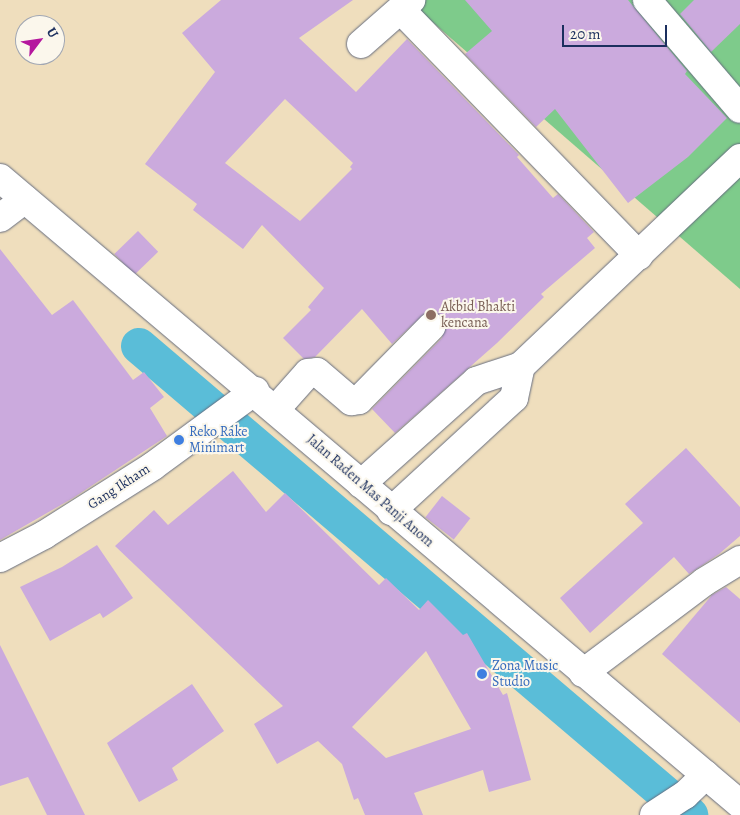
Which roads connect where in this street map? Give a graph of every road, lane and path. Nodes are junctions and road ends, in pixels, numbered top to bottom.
1 (646, 0) edge
2 (406, 5) edge
3 (361, 44) dead end
4 (740, 109) edge
5 (740, 158) edge
6 (0, 178) edge
7 (25, 199) junction
8 (0, 218) edge
9 (639, 256) junction
10 (432, 327) dead end
11 (521, 366) junction
12 (255, 391) junction
13 (276, 410) junction
14 (361, 484) junction
15 (391, 511) junction
16 (0, 558) edge
17 (740, 560) edge
18 (583, 673) junction
19 (706, 775) junction
20 (736, 793) edge
21 (656, 815) edge

1 - 4 street
2 - 3 street
2 - 9 street
5 - 9 street
6 - 7 street, Jalan Raden Mas Panji Anom
7 - 8 street
7 - 12 street, Jalan Raden Mas Panji Anom
9 - 11 street
10 - 13 street
11 - 14 street
11 - 15 street
12 - 13 street, Jalan Raden Mas Panji Anom
12 - 16 street, Gang Ikham
13 - 14 street, Jalan Raden Mas Panji Anom
14 - 15 street, Jalan Raden Mas Panji Anom
15 - 18 street, Jalan Raden Mas Panji Anom
17 - 18 street
18 - 19 street, Jalan Raden Mas Panji Anom
19 - 20 street, Jalan Raden Mas Panji Anom
19 - 21 street

